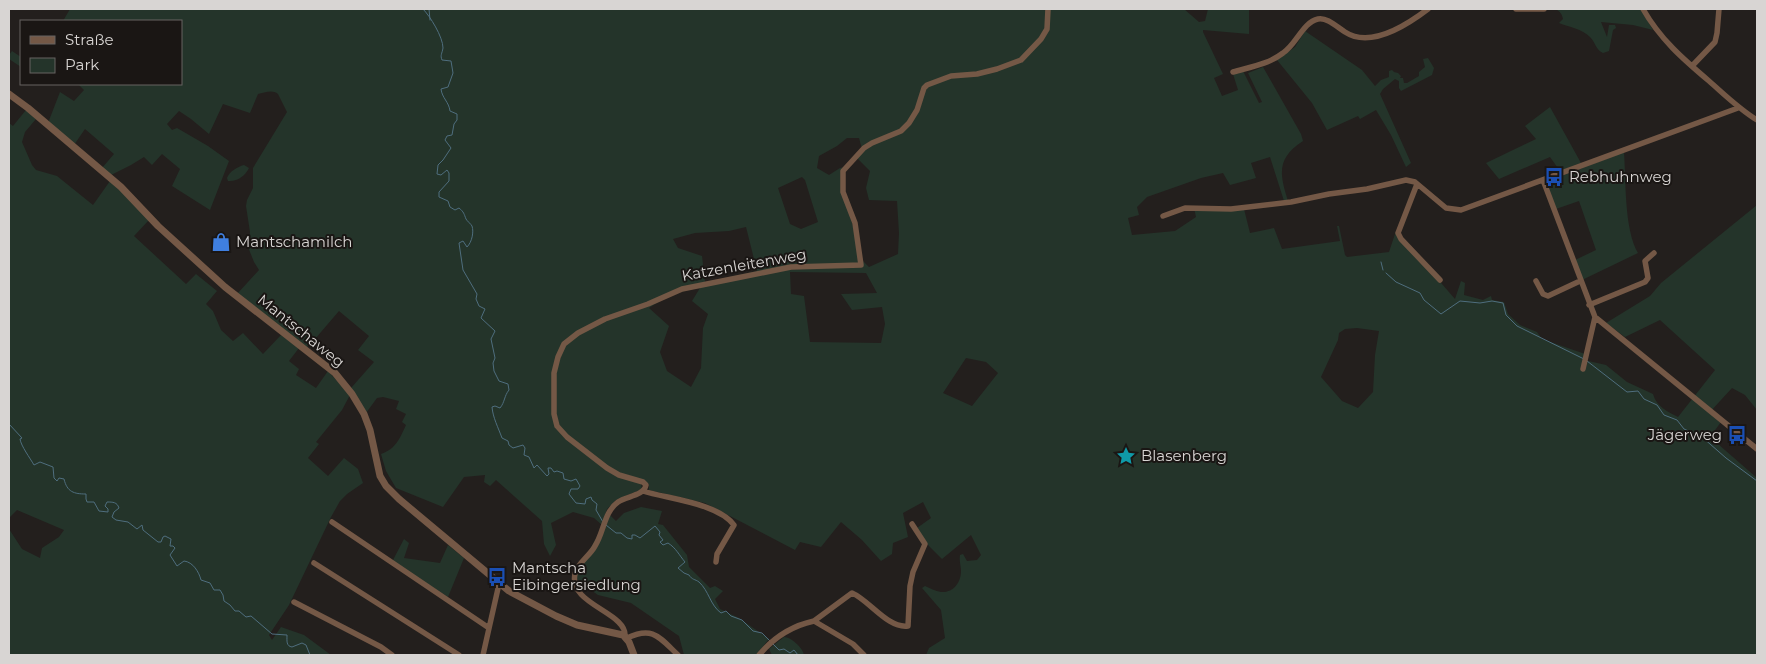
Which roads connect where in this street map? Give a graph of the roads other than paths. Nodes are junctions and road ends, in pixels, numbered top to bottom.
1 (1048, 9) edge
2 (1428, 9) edge
3 (1516, 9) edge
4 (1544, 9) edge
5 (1644, 9) edge
6 (1720, 9) edge
7 (1692, 66) junction
8 (1234, 72) dead end
9 (9, 94) edge
10 (1738, 108) junction
11 (1757, 120) edge
12 (1543, 180) junction
13 (1417, 184) junction
14 (1163, 216) dead end
15 (1654, 253) dead end
16 (1440, 280) dead end
17 (1536, 281) dead end
18 (1580, 281) junction
19 (1589, 305) junction
20 (1594, 317) junction
21 (1584, 367) dead end
22 (1757, 449) edge
23 (643, 491) junction
24 (332, 522) dead end
25 (912, 524) dead end
26 (716, 562) dead end
27 (314, 563) dead end
28 (499, 584) junction
29 (294, 602) dead end
30 (814, 621) junction
31 (489, 628) junction
32 (626, 638) junction
33 (392, 655) edge
34 (459, 655) edge
35 (483, 655) edge
36 (634, 655) edge
37 (678, 655) edge
38 (759, 655) edge
39 (864, 655) edge

1 - 23 street, Katzenleitenweg
2 - 8 street
3 - 4 street
5 - 7 street
6 - 7 street
7 - 10 street
9 - 28 street, Mantschaweg
10 - 11 street
10 - 12 street
12 - 13 street
12 - 18 street
13 - 14 street
13 - 16 street
15 - 19 street
17 - 18 street
18 - 19 street
19 - 20 street
20 - 21 street
20 - 22 street
23 - 26 street
23 - 32 street
24 - 31 street
25 - 30 street
27 - 34 street
28 - 31 street
28 - 32 street, Mantschaweg
29 - 33 street
30 - 38 street
30 - 39 street
31 - 35 street
32 - 36 street
32 - 37 street

